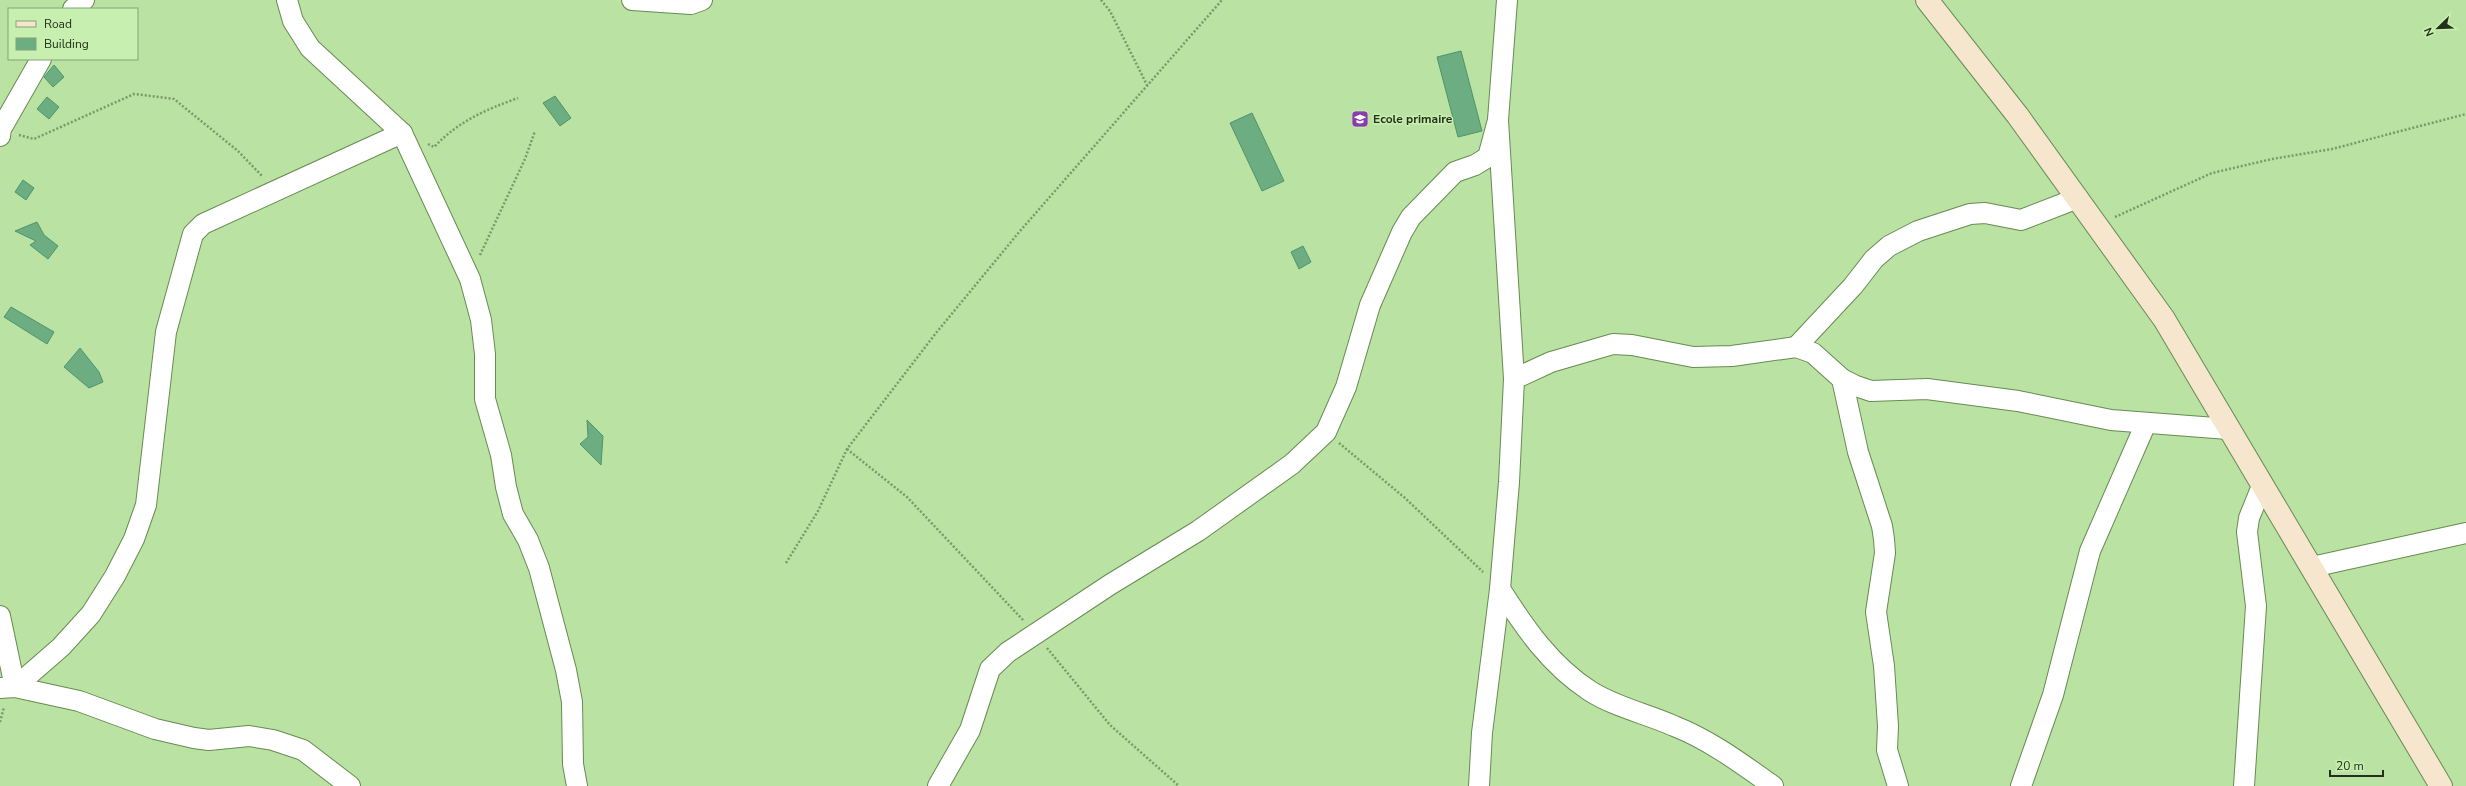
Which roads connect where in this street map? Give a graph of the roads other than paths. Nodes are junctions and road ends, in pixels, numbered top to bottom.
1 (84, 0) edge
2 (287, 0) edge
3 (632, 0) edge
4 (702, 0) edge
5 (1507, 0) edge
6 (1927, 0) edge
7 (74, 8) edge
8 (40, 60) edge
9 (1498, 120) junction
10 (0, 132) edge
11 (402, 133) junction
12 (2078, 198) junction
13 (1796, 347) junction
14 (1514, 379) junction
15 (1842, 379) junction
16 (2146, 423) junction
17 (2228, 429) junction
18 (2262, 486) junction
19 (2466, 533) edge
20 (2312, 567) junction
21 (1500, 589) junction
22 (0, 616) edge
23 (7, 688) edge
24 (350, 786) edge
25 (577, 786) edge
26 (938, 786) edge
27 (1480, 786) edge
28 (1773, 786) edge
29 (1898, 786) edge
30 (2021, 786) edge
31 (2244, 786) edge
32 (2441, 786) edge

1 - 7 street
2 - 11 street
3 - 4 street
5 - 9 street
6 - 12 street
8 - 10 street
9 - 14 street
9 - 26 street
11 - 23 street
11 - 25 street
12 - 13 street
12 - 17 street
13 - 14 street
13 - 15 street
14 - 21 street
15 - 16 street
15 - 29 street
16 - 17 street
16 - 30 street
17 - 18 street
18 - 20 street
18 - 31 street
19 - 20 street
20 - 32 street
21 - 27 street
21 - 28 street
22 - 23 street
23 - 24 street

